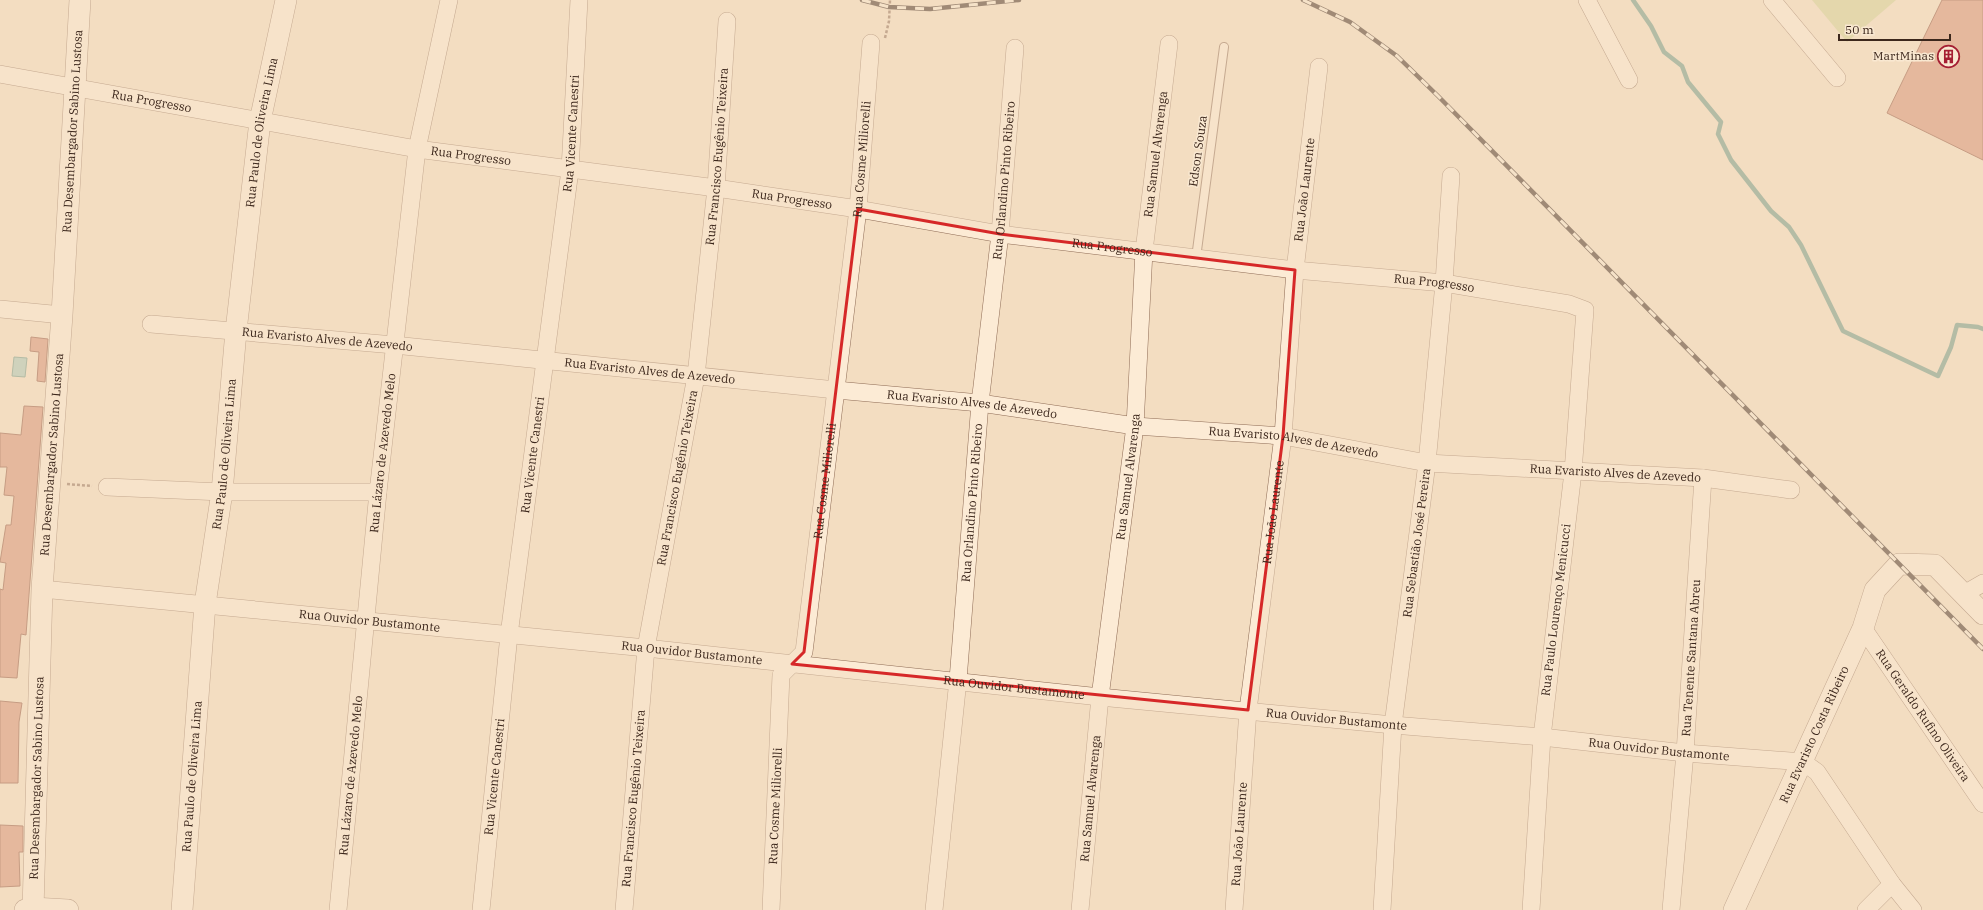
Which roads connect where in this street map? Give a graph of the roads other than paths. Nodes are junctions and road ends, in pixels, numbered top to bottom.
1 (80, 0) edge
2 (286, 0) edge
3 (449, 0) edge
4 (579, 0) edge
5 (1587, 0) edge
6 (1772, 0) edge
7 (727, 21) dead end
8 (870, 43) dead end
9 (1169, 44) dead end
10 (1224, 47) dead end
11 (1015, 48) dead end
12 (1319, 67) dead end
13 (0, 74) edge
14 (1837, 78) dead end
15 (1629, 80) dead end
16 (74, 87) junction
17 (260, 121) junction
18 (417, 149) junction
19 (570, 170) junction
20 (1451, 176) dead end
21 (716, 188) junction
22 (858, 209) junction
23 (1000, 234) junction
24 (1144, 252) junction
25 (1196, 258) junction
26 (1295, 270) junction
27 (1444, 283) junction
28 (0, 309) edge
29 (1585, 310) joint
30 (62, 315) junction
31 (151, 324) dead end
32 (236, 331) junction
33 (394, 345) junction
34 (544, 361) junction
35 (696, 376) junction
36 (836, 390) junction
37 (980, 403) junction
38 (1135, 426) junction
39 (1283, 436) junction
40 (1427, 463) junction
41 (1572, 472) junction
42 (1703, 478) junction
43 (107, 487) road end
44 (1791, 490) dead end
45 (222, 492) junction
46 (378, 492) junction
47 (1983, 583) edge
48 (42, 589) junction
49 (1964, 594) junction
50 (205, 604) junction
51 (1983, 614) edge
52 (365, 620) junction
53 (1863, 628) junction
54 (509, 635) junction
55 (646, 648) junction
56 (792, 664) junction
57 (958, 680) junction
58 (1100, 697) junction
59 (1248, 710) junction
60 (1393, 725) junction
61 (1542, 737) junction
62 (1685, 753) junction
63 (1802, 762) junction
64 (1983, 804) edge
65 (1892, 884) junction
66 (30, 909) edge
67 (68, 910) edge
68 (182, 910) edge
69 (338, 910) edge
70 (481, 910) edge
71 (624, 910) edge
72 (770, 910) edge
73 (934, 910) edge
74 (1080, 910) edge
75 (1234, 910) edge
76 (1382, 910) edge
77 (1531, 910) edge
78 (1671, 910) edge
79 (1734, 910) edge
80 (1866, 910) edge
81 (1913, 910) edge

1 - 16 street, Rua Desembargador Sabino Lustosa
2 - 17 street, Rua Paulo de Oliveira Lima
3 - 18 street, Rua Lázaro de Azevedo Melo
4 - 19 street, Rua Vicente Canestri
5 - 15 street
6 - 14 street
7 - 21 street, Rua Francisco Eugênio Teixeira
8 - 22 street, Rua Cosme Miliorelli
9 - 24 street, Rua Samuel Alvarenga
10 - 25 lane, Edson Souza
11 - 23 street, Rua Orlandino Pinto Ribeiro
12 - 26 street, Rua João Laurente
13 - 16 street, Rua Progresso
16 - 17 street, Rua Progresso
16 - 30 street, Rua Desembargador Sabino Lustosa
17 - 18 street, Rua Progresso
17 - 32 street, Rua Paulo de Oliveira Lima
18 - 19 street, Rua Progresso
18 - 33 street, Rua Lázaro de Azevedo Melo
19 - 21 street, Rua Progresso
19 - 34 street, Rua Vicente Canestri
20 - 27 street, Rua Sebastião José Pereira
21 - 22 street, Rua Progresso
21 - 35 street, Rua Francisco Eugênio Teixeira
22 - 23 street, Rua Progresso
22 - 36 street, Rua Cosme Miliorelli
23 - 24 street, Rua Progresso
23 - 37 street, Rua Orlandino Pinto Ribeiro
24 - 25 street, Rua Progresso
24 - 38 street, Rua Samuel Alvarenga
25 - 26 street, Rua Progresso
26 - 27 street, Rua Progresso
26 - 39 street, Rua João Laurente
27 - 29 street, Rua Progresso
27 - 40 street, Rua Sebastião José Pereira
28 - 30 street
29 - 41 street, Rua Paulo Lourenço Menicucci
30 - 48 street, Rua Desembargador Sabino Lustosa
31 - 32 street, Rua Evaristo Alves de Azevedo
32 - 33 street, Rua Evaristo Alves de Azevedo
32 - 45 street, Rua Paulo de Oliveira Lima
33 - 34 street, Rua Evaristo Alves de Azevedo
33 - 46 street, Rua Lázaro de Azevedo Melo
34 - 35 street, Rua Evaristo Alves de Azevedo
34 - 54 street, Rua Vicente Canestri
35 - 36 street, Rua Evaristo Alves de Azevedo
35 - 55 street, Rua Francisco Eugênio Teixeira
36 - 37 street, Rua Evaristo Alves de Azevedo
36 - 56 street, Rua Cosme Miliorelli
37 - 38 street, Rua Evaristo Alves de Azevedo
37 - 57 street, Rua Orlandino Pinto Ribeiro
38 - 39 street, Rua Evaristo Alves de Azevedo
38 - 58 street, Rua Samuel Alvarenga
39 - 40 street, Rua Evaristo Alves de Azevedo
39 - 59 street, Rua João Laurente
40 - 41 street, Rua Evaristo Alves de Azevedo
40 - 60 street, Rua Sebastião José Pereira
41 - 42 street, Rua Evaristo Alves de Azevedo
41 - 61 street, Rua Paulo Lourenço Menicucci
42 - 44 street, Rua Evaristo Alves de Azevedo
42 - 62 street, Rua Tenente Santana Abreu
43 - 45 street
45 - 46 street
45 - 50 street, Rua Paulo de Oliveira Lima
46 - 52 street, Rua Lázaro de Azevedo Melo
47 - 49 street
48 - 50 street, Rua Ouvidor Bustamonte
48 - 66 street, Rua Desembargador Sabino Lustosa
49 - 51 street
49 - 53 street, Rua Evaristo Costa Ribeiro
50 - 52 street, Rua Ouvidor Bustamonte
50 - 68 street, Rua Paulo de Oliveira Lima
52 - 54 street, Rua Ouvidor Bustamonte
52 - 69 street, Rua Lázaro de Azevedo Melo
53 - 63 street, Rua Evaristo Costa Ribeiro
53 - 64 street, Rua Geraldo Rufino Oliveira
54 - 55 street, Rua Ouvidor Bustamonte
54 - 70 street, Rua Vicente Canestri
55 - 56 street, Rua Ouvidor Bustamonte
55 - 71 street, Rua Francisco Eugênio Teixeira
56 - 57 street, Rua Ouvidor Bustamonte
56 - 72 street, Rua Cosme Miliorelli
57 - 58 street, Rua Ouvidor Bustamonte
57 - 73 street, Rua Orlandino Pinto Ribeiro
58 - 59 street, Rua Ouvidor Bustamonte
58 - 74 street, Rua Samuel Alvarenga
59 - 60 street, Rua Ouvidor Bustamonte
59 - 75 street, Rua João Laurente
60 - 61 street, Rua Ouvidor Bustamonte
60 - 76 street, Rua Sebastião José Pereira
61 - 62 street, Rua Ouvidor Bustamonte
61 - 77 street, Rua Paulo Lourenço Menicucci
62 - 63 street, Rua Ouvidor Bustamonte
62 - 78 street, Rua Tenente Santana Abreu
63 - 65 street
63 - 79 street, Rua Evaristo Costa Ribeiro
65 - 80 street
65 - 81 street
66 - 67 street

